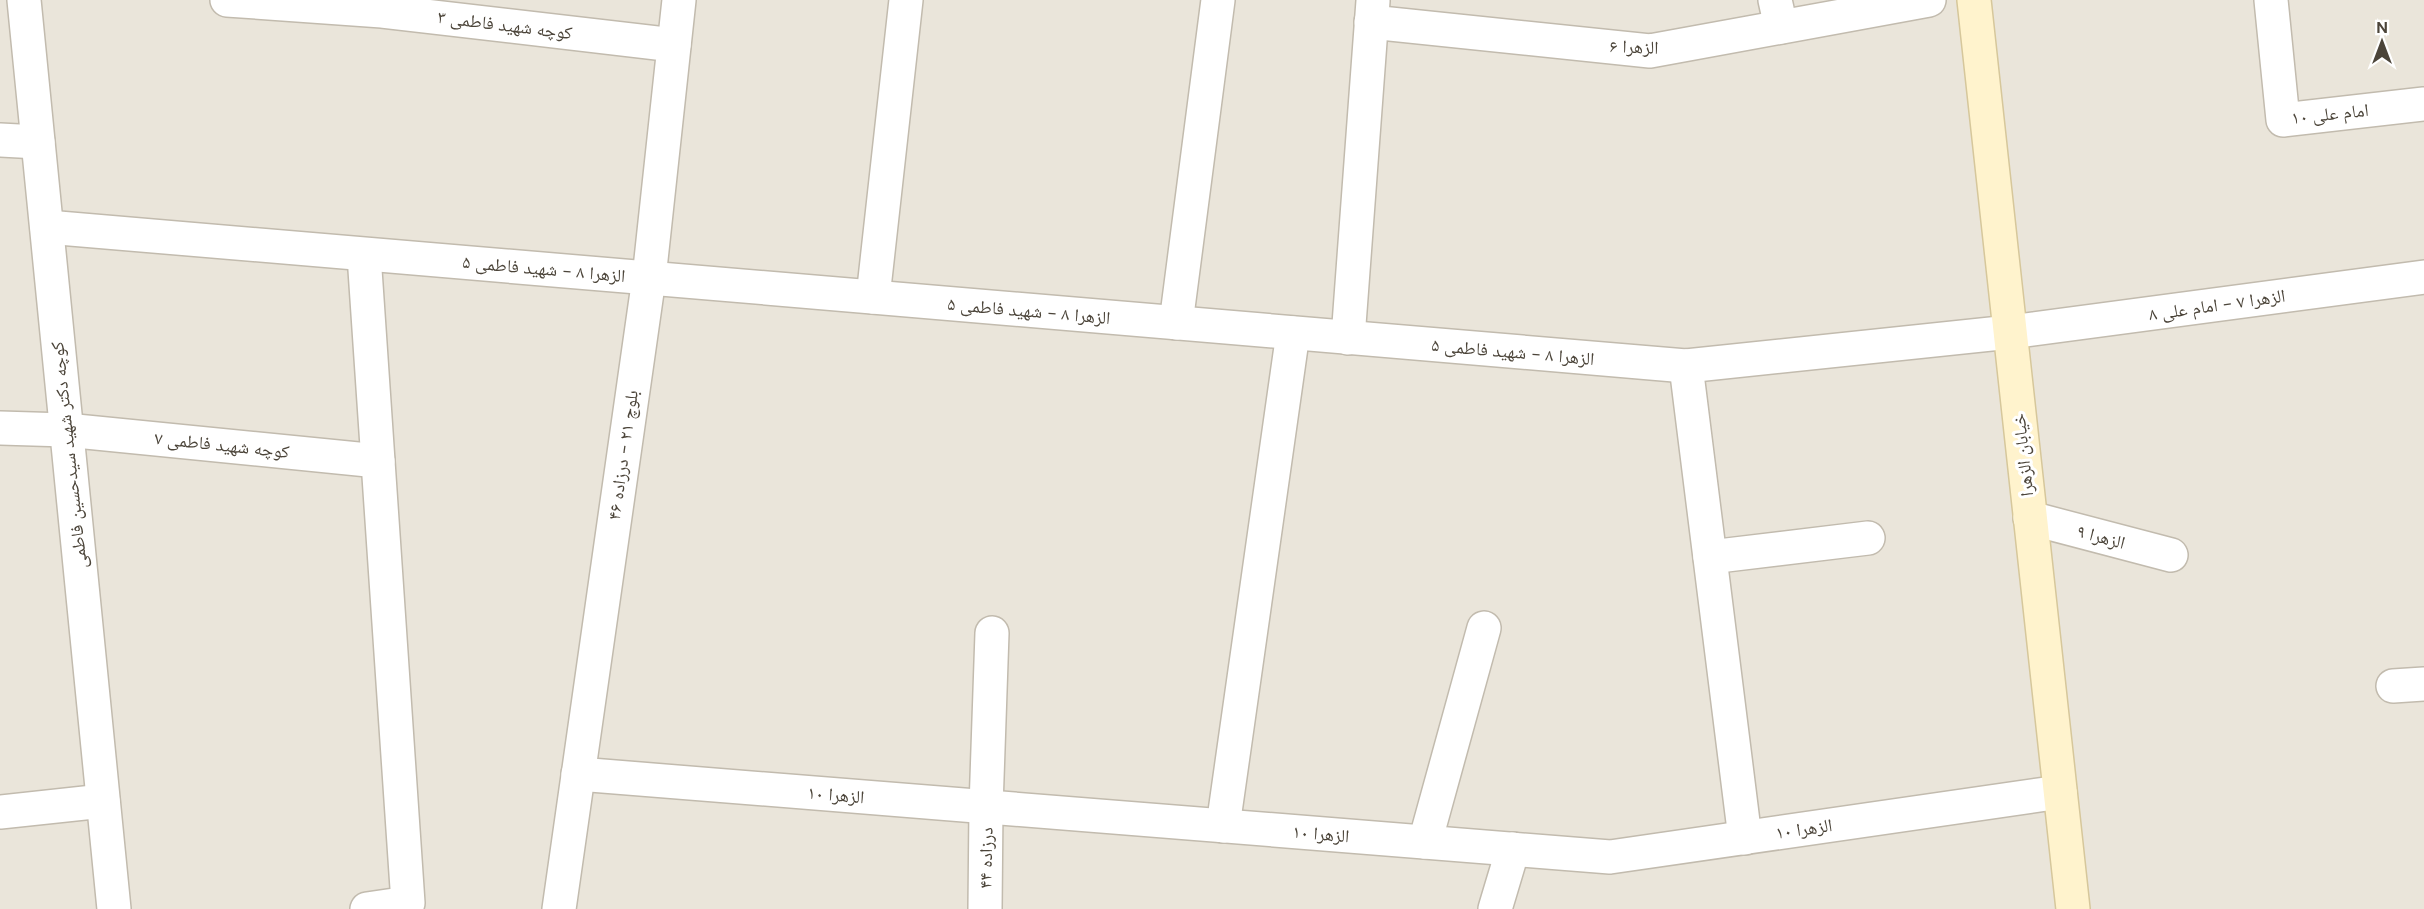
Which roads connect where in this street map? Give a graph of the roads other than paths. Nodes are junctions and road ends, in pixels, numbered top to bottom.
1 (24, 0) edge
2 (227, 0) edge
3 (679, 0) edge
4 (906, 0) edge
5 (1218, 0) edge
6 (1929, 0) edge
7 (1974, 0) edge
8 (2271, 0) edge
9 (382, 6) edge
10 (1372, 11) edge
11 (1778, 14) edge
12 (674, 45) junction
13 (2424, 104) edge
14 (0, 140) edge
15 (38, 142) junction
16 (46, 227) junction
17 (364, 255) junction
18 (2424, 277) edge
19 (648, 278) junction
20 (873, 297) junction
21 (1176, 323) junction
22 (1293, 333) junction
23 (2010, 333) junction
24 (1348, 338) junction
25 (1686, 366) junction
26 (0, 428) edge
27 (66, 430) junction
28 (378, 461) junction
29 (2031, 518) junction
30 (1868, 538) dead end
31 (2171, 555) dead end
32 (1710, 557) junction
33 (1484, 628) dead end
34 (992, 633) dead end
35 (578, 774) junction
36 (2060, 792) junction
37 (103, 801) junction
38 (986, 807) junction
39 (0, 812) edge
40 (1223, 826) junction
41 (1745, 838) junction
42 (1425, 842) junction
43 (1513, 849) junction
44 (114, 909) edge
45 (367, 909) edge
46 (559, 909) edge
47 (985, 909) edge
48 (1495, 909) edge
49 (2073, 909) edge

1 - 15 street, کوچه دکتر شهید سیدحسین فاطمی
2 - 9 street, کوچه شهید فاطمی ۳
3 - 12 street, بلوچ ۲۱ - درزاده ۴۶
4 - 20 street
5 - 21 street
6 - 11 street, الزهرا ۶
7 - 23 street, خیابان الزهرا
8 - 13 street, امام علی ۱۰
9 - 12 street, کوچه شهید فاطمی ۳
10 - 11 street, الزهرا ۶
10 - 24 street
12 - 19 street, بلوچ ۲۱ - درزاده ۴۶
14 - 15 street
15 - 16 street, کوچه دکتر شهید سیدحسین فاطمی
16 - 17 street, الزهرا ۸ - شهید فاطمی ۵
16 - 27 street, کوچه دکتر شهید سیدحسین فاطمی
17 - 19 street, الزهرا ۸ - شهید فاطمی ۵
17 - 28 street
18 - 23 street, الزهرا ۷ - امام علی ۸
19 - 20 street, الزهرا ۸ - شهید فاطمی ۵
19 - 35 street, بلوچ ۲۱ - درزاده ۴۶
20 - 21 street, الزهرا ۸ - شهید فاطمی ۵
21 - 22 street, الزهرا ۸ - شهید فاطمی ۵
22 - 24 street, الزهرا ۸ - شهید فاطمی ۵
22 - 40 street
23 - 25 street, الزهرا ۸ - شهید فاطمی ۵
23 - 29 street, خیابان الزهرا
24 - 25 street, الزهرا ۸ - شهید فاطمی ۵
25 - 32 street
26 - 27 street, کوچه شهید فاطمی ۷
27 - 28 street, کوچه شهید فاطمی ۷
27 - 37 street, کوچه دکتر شهید سیدحسین فاطمی
28 - 45 street
29 - 31 street, الزهرا ۹
29 - 36 street, خیابان الزهرا
30 - 32 street
32 - 41 street
33 - 42 street
34 - 38 street, درزاده ۴۴
35 - 38 street, الزهرا ۱۰
35 - 46 street, بلوچ ۲۱ - درزاده ۴۶
36 - 41 street, الزهرا ۱۰
36 - 49 street, خیابان الزهرا
37 - 39 street
37 - 44 street, کوچه دکتر شهید سیدحسین فاطمی
38 - 40 street, الزهرا ۱۰
38 - 47 street, درزاده ۴۴
40 - 42 street, الزهرا ۱۰
41 - 43 street, الزهرا ۱۰
42 - 43 street, الزهرا ۱۰
43 - 48 street

